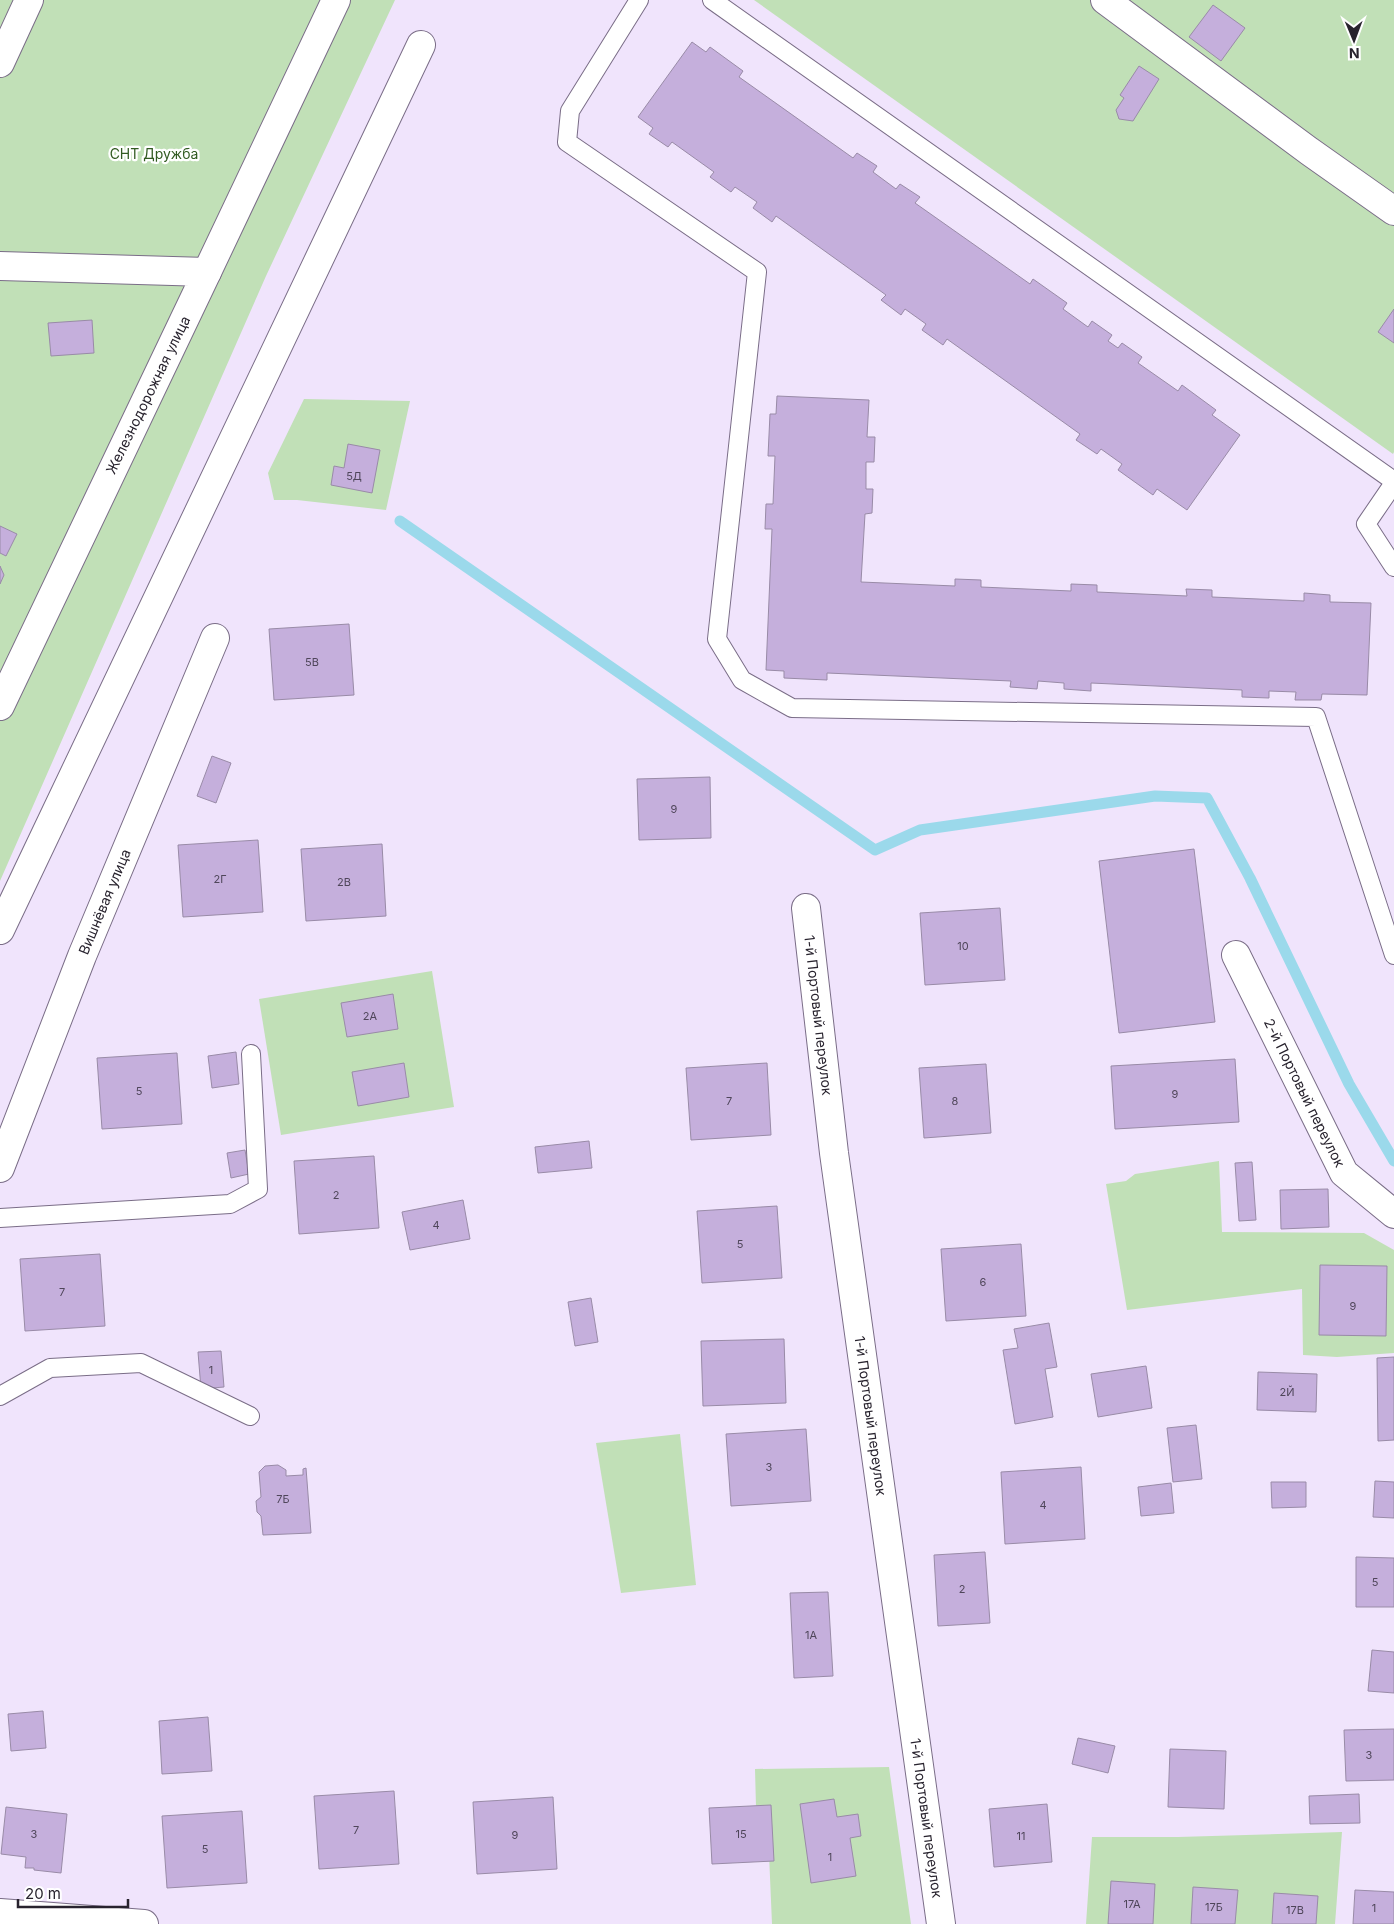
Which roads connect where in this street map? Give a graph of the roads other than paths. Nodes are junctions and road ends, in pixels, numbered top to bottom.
1 (29, 0) edge
2 (336, 0) edge
3 (639, 0) edge
4 (712, 0) edge
5 (1105, 0) edge
6 (421, 44) dead end
7 (0, 63) edge
8 (1394, 211) edge
9 (0, 266) edge
10 (207, 272) junction
11 (1394, 482) edge
12 (1394, 568) edge
13 (214, 638) dead end
14 (0, 706) edge
15 (806, 908) dead end
16 (0, 930) edge
17 (1236, 955) dead end
18 (1394, 955) edge
19 (251, 1054) dead end
20 (0, 1168) edge
21 (1394, 1214) edge
22 (0, 1218) edge
23 (0, 1396) edge
24 (250, 1416) dead end
25 (0, 1913) edge
26 (144, 1924) edge
27 (941, 1924) edge

1 - 7 street
2 - 10 street, Железнодорожная улица
3 - 18 lane
4 - 11 lane
5 - 8 street
6 - 16 street
9 - 10 street
10 - 14 street, Железнодорожная улица
11 - 12 lane
13 - 20 street, Вишнёвая улица
15 - 27 street, 1-й Портовый переулок
17 - 21 street, 2-й Портовый переулок
19 - 22 lane
23 - 24 lane
25 - 26 street

